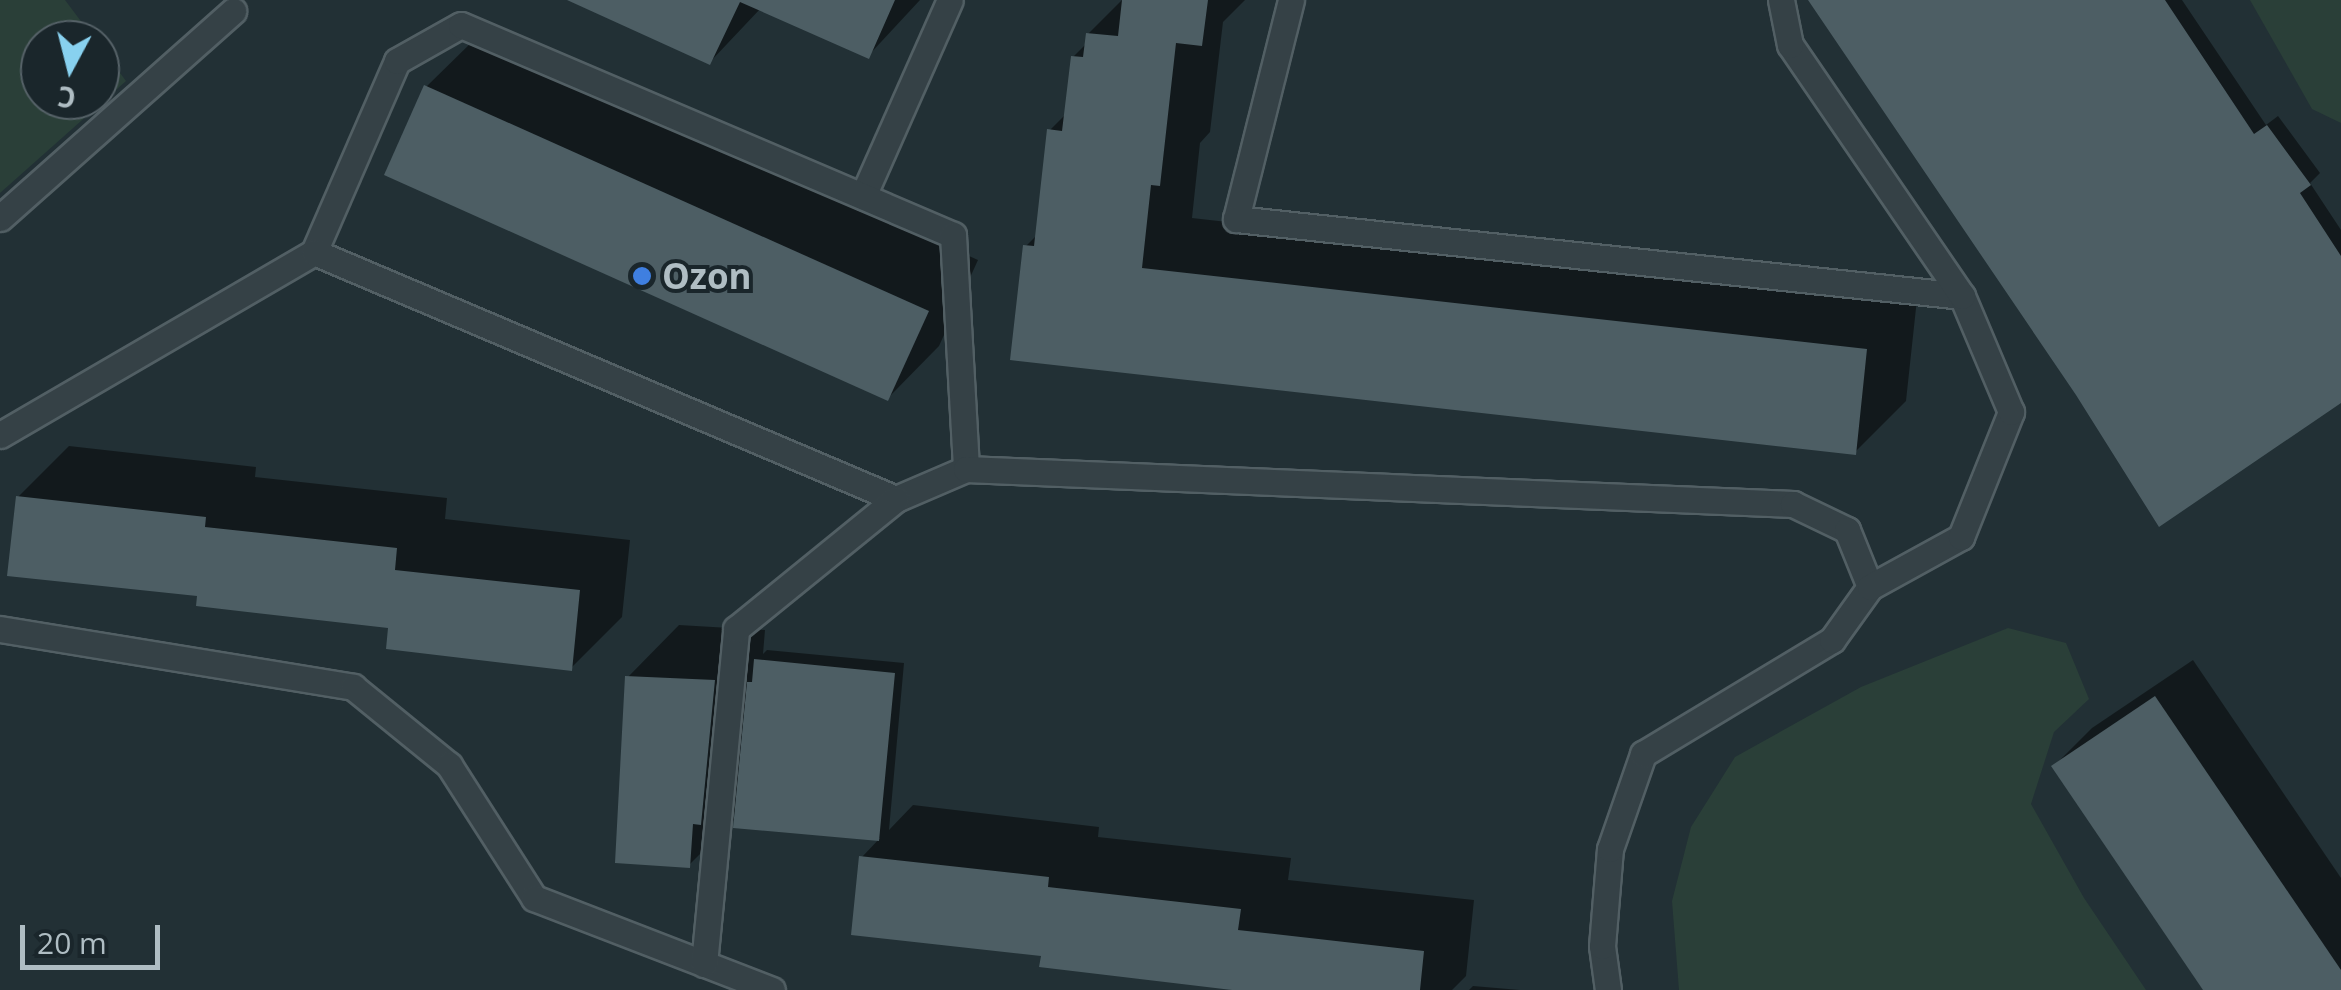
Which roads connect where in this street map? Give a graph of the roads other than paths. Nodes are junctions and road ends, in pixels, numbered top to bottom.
1 (950, 0) edge
2 (1291, 0) edge
3 (1781, 0) edge
4 (233, 11) dead end
5 (863, 196) junction
6 (0, 218) edge
7 (314, 252) junction
8 (1962, 296) junction
9 (0, 435) edge
10 (966, 468) junction
11 (896, 499) junction
12 (1870, 588) junction
13 (0, 629) edge
14 (704, 964) junction
15 (772, 990) edge
16 (1608, 990) edge

1 - 5 lane
2 - 8 lane
3 - 8 lane
4 - 6 lane
5 - 7 lane
5 - 10 lane
7 - 9 lane
7 - 11 lane
8 - 12 lane
10 - 11 lane
10 - 12 lane
11 - 14 lane
12 - 16 lane
13 - 14 lane
14 - 15 lane

